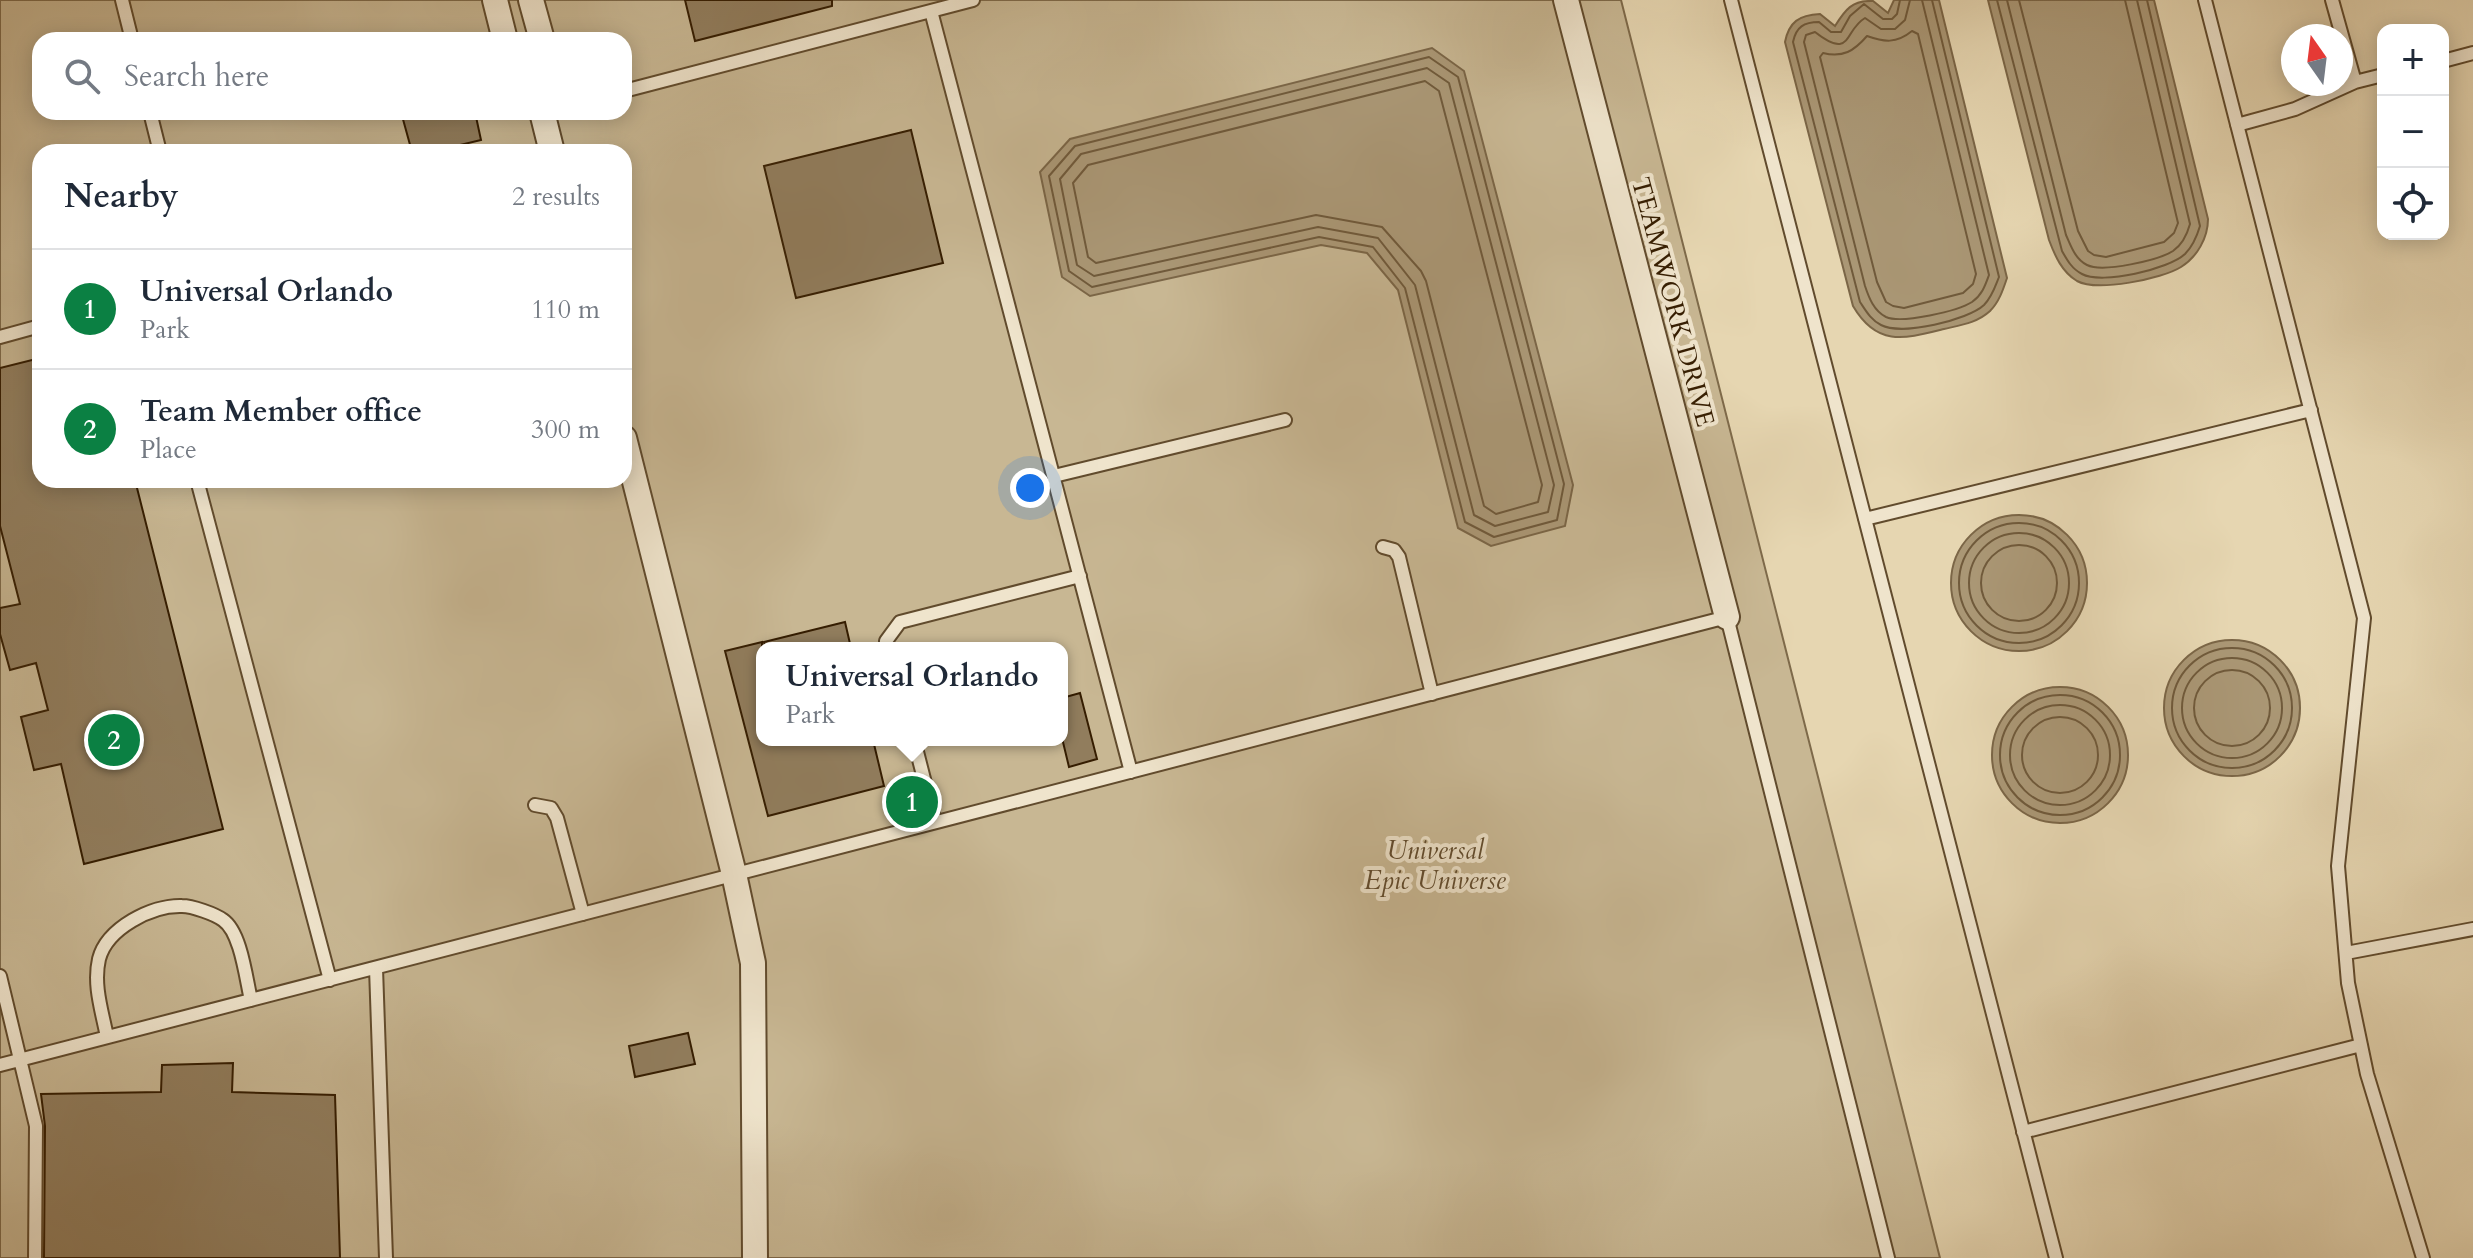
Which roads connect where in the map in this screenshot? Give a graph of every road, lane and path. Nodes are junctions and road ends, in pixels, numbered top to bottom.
1 (122, 0) edge
2 (495, 0) edge
3 (531, 0) edge
4 (973, 0) edge
5 (1566, 0) edge
6 (1731, 0) edge
7 (2205, 0) edge
8 (2332, 0) edge
9 (931, 11) junction
10 (130, 32) edge
11 (503, 32) edge
12 (540, 32) edge
13 (2473, 53) edge
14 (2449, 59) edge
15 (2377, 76) edge
16 (2355, 82) junction
17 (632, 89) edge
18 (152, 120) edge
19 (544, 120) edge
20 (2237, 125) junction
21 (158, 144) edge
22 (550, 144) edge
23 (32, 328) edge
24 (0, 337) edge
25 (2311, 410) junction
26 (1285, 420) dead end
27 (632, 470) edge
28 (1054, 476) junction
29 (199, 488) edge
30 (1865, 519) junction
31 (1383, 547) dead end
32 (1080, 576) junction
33 (1727, 617) junction
34 (886, 642) edge
35 (1432, 694) junction
36 (916, 746) edge
37 (1131, 772) junction
38 (535, 805) dead end
39 (935, 822) junction
40 (734, 874) junction
41 (583, 914) junction
42 (2473, 929) edge
43 (2346, 953) junction
44 (376, 968) junction
45 (0, 976) edge
46 (330, 980) junction
47 (251, 1000) junction
48 (107, 1037) junction
49 (2361, 1045) junction
50 (21, 1060) junction
51 (0, 1065) edge
52 (2023, 1132) junction
53 (35, 1258) edge
54 (386, 1258) edge
55 (755, 1258) edge
56 (1888, 1258) edge
57 (2056, 1258) edge
58 (2423, 1258) edge

1 - 10 lane
2 - 11 street
3 - 12 street
4 - 9 lane
5 - 33 street, TEAMWORK DRIVE
6 - 30 lane
7 - 20 lane
8 - 16 lane
9 - 17 lane
9 - 28 lane
13 - 14 lane
15 - 16 lane
16 - 20 lane
18 - 21 lane
19 - 22 street
20 - 25 lane
23 - 24 lane
25 - 30 lane
25 - 43 lane
26 - 28 lane
27 - 40 street
28 - 32 lane
29 - 46 lane
30 - 52 lane
31 - 35 lane
32 - 34 lane
32 - 37 lane
33 - 35 lane
33 - 56 lane
35 - 37 lane
36 - 39 lane
37 - 39 lane
38 - 41 lane
39 - 40 lane
40 - 41 lane
40 - 55 street
41 - 44 lane
42 - 43 lane
43 - 49 lane
44 - 46 lane
44 - 54 lane
45 - 50 lane
46 - 47 lane
47 - 48 lane
47 - 48 lane
48 - 50 lane
49 - 52 lane
49 - 58 lane
50 - 51 lane
50 - 53 lane
52 - 57 lane

